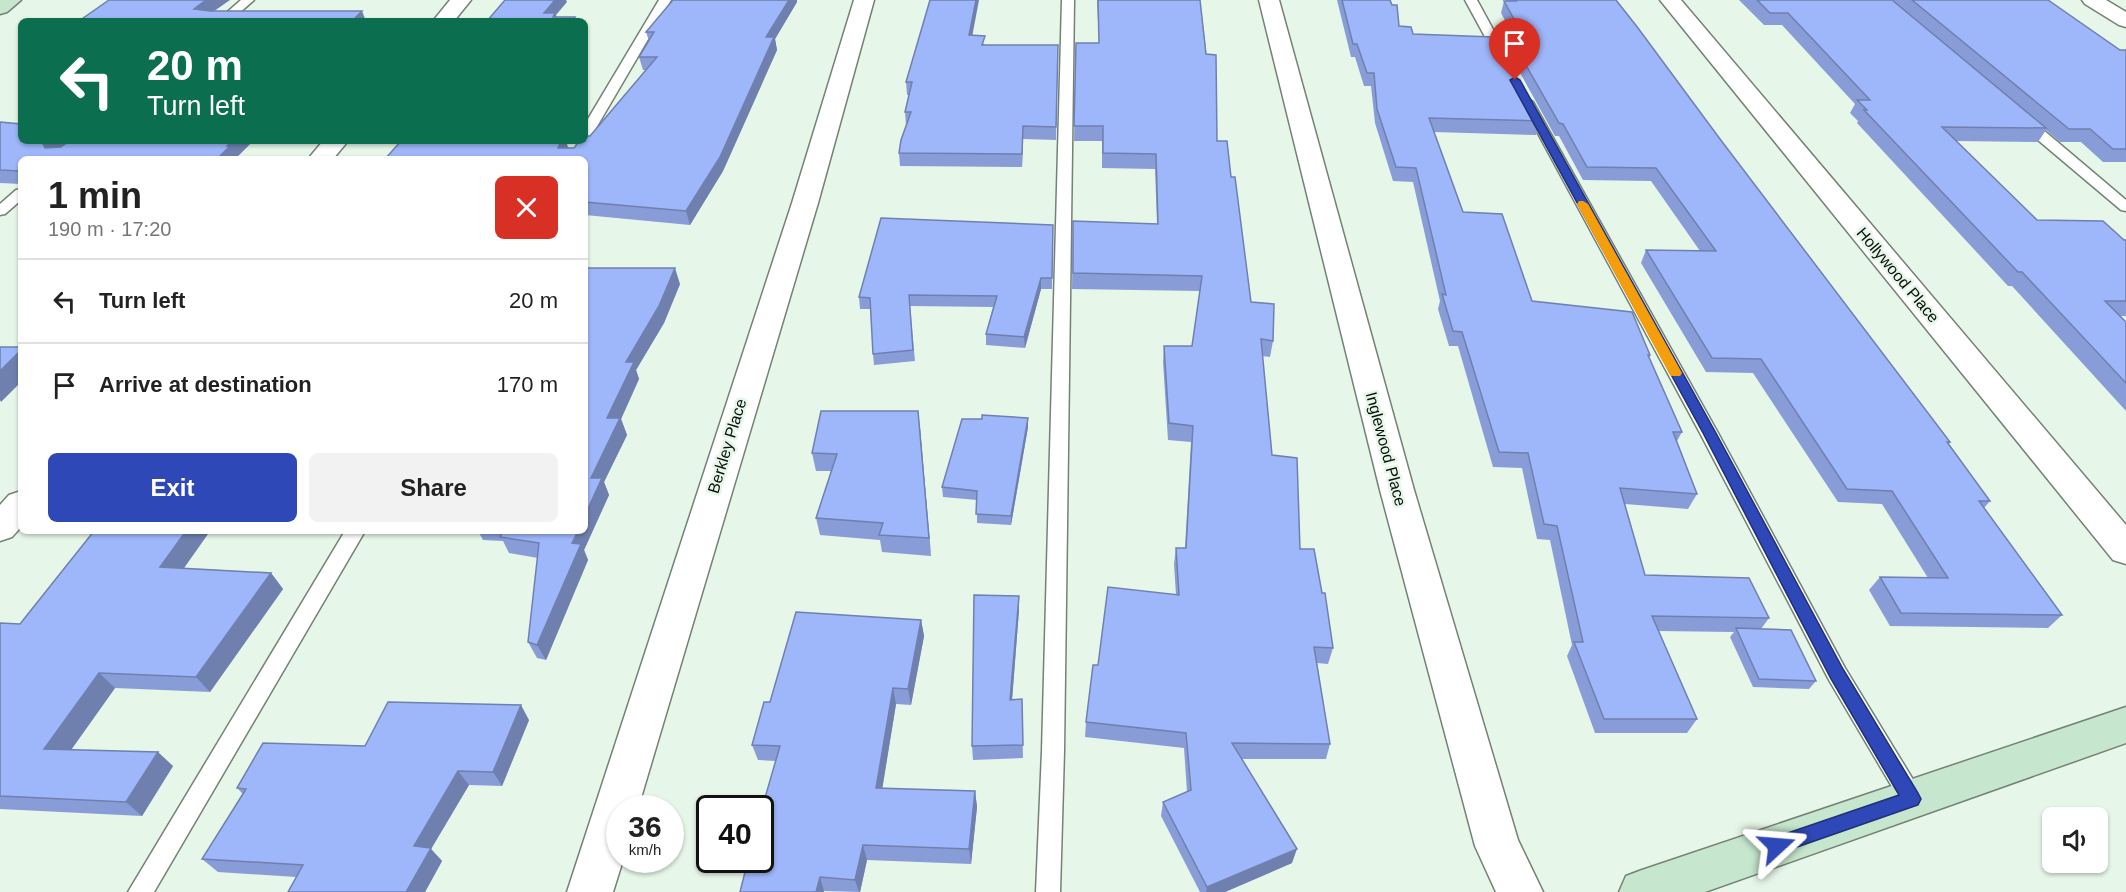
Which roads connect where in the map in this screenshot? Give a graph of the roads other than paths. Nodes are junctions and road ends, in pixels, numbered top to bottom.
1 (11, 0) edge
2 (248, 0) edge
3 (461, 0) edge
4 (665, 0) edge
5 (864, 0) edge
6 (1068, 0) edge
7 (1269, 0) edge
8 (1471, 0) edge
9 (1670, 0) edge
10 (2092, 0) edge
11 (0, 8) edge
12 (227, 18) edge
13 (446, 18) edge
14 (2126, 21) edge
15 (1510, 70) edge
16 (1521, 90) edge
17 (2017, 115) edge
18 (588, 130) edge
19 (333, 144) edge
20 (323, 156) edge
21 (18, 196) edge
22 (2126, 207) edge
23 (0, 211) edge
24 (18, 507) edge
25 (0, 528) edge
26 (353, 534) edge
27 (2126, 550) edge
28 (2126, 725) edge
29 (1912, 799) junction
30 (140, 892) edge
31 (590, 892) edge
32 (1048, 892) edge
33 (1520, 892) edge
34 (1642, 892) edge

1 - 11 street
2 - 12 lane
3 - 13 street
4 - 18 lane
5 - 31 street, Berkley Place
6 - 32 lane
7 - 33 street, Inglewood Place
8 - 15 lane
9 - 27 street, Hollywood Place
10 - 14 street
16 - 29 lane
17 - 22 lane
19 - 20 street
21 - 23 lane
24 - 25 street
26 - 30 lane
28 - 29 street
29 - 34 street

